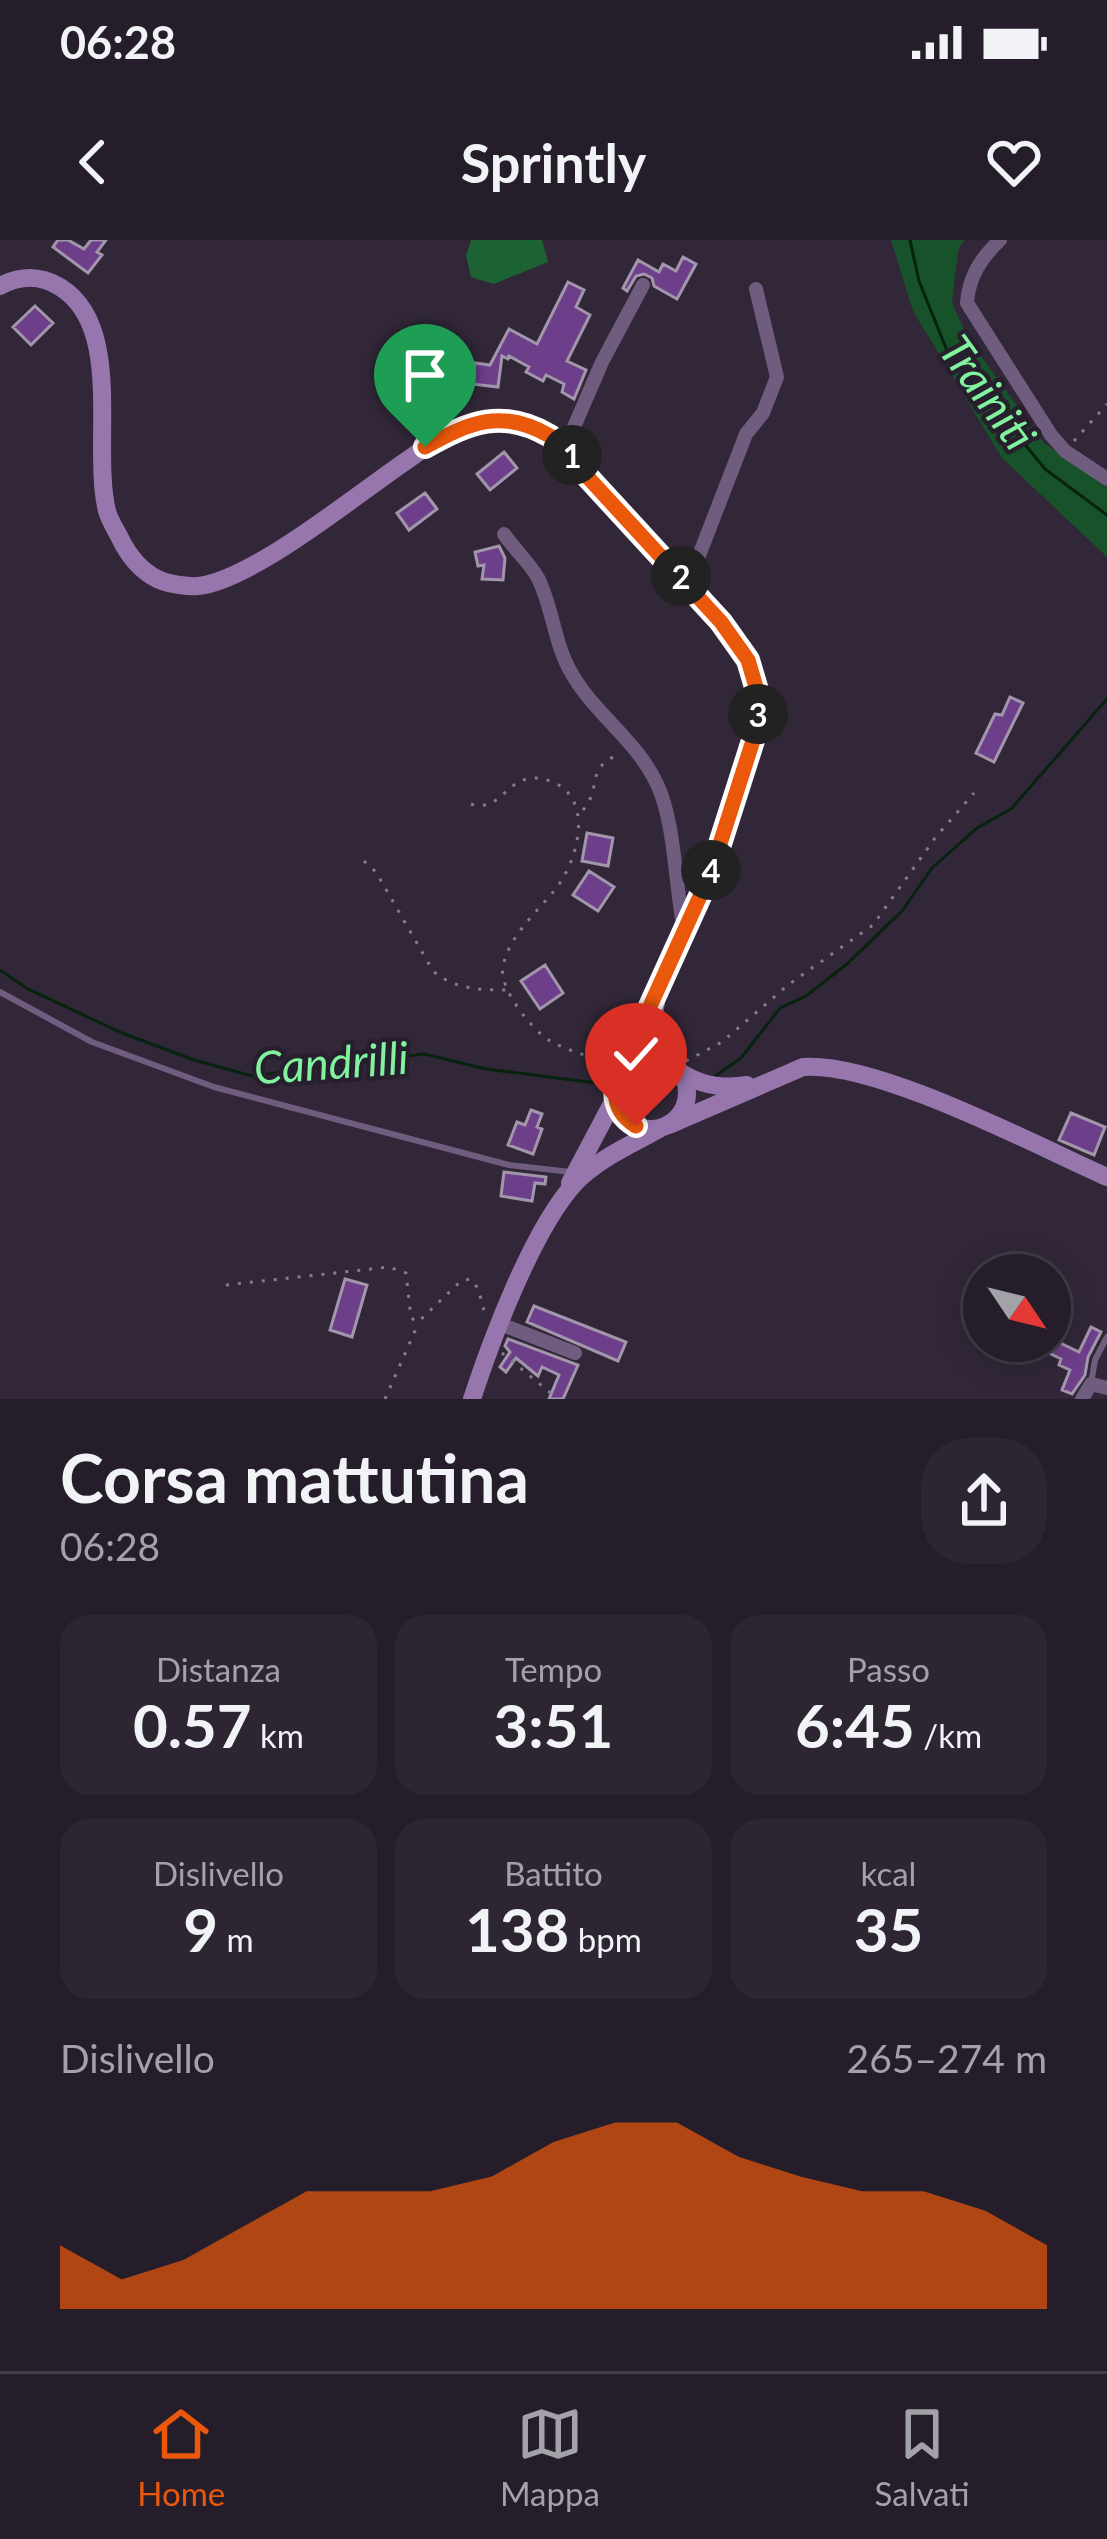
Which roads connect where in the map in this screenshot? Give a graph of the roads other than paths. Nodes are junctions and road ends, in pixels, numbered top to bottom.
1 (1000, 240) edge
2 (643, 285) dead end
3 (0, 286) edge
4 (756, 289) dead end
5 (565, 448) junction
6 (1107, 479) edge
7 (503, 534) dead end
8 (688, 584) junction
9 (684, 930) junction
10 (662, 978) junction
11 (0, 992) edge
12 (673, 1066) junction
13 (764, 1082) junction
14 (617, 1084) junction
15 (665, 1126) junction
16 (575, 1173) junction
17 (1107, 1177) edge
18 (560, 1204) junction
19 (495, 1335) junction
20 (1107, 1337) edge
21 (575, 1352) dead end
22 (1099, 1386) edge
23 (472, 1399) edge
24 (1082, 1399) edge

1 - 6 street
2 - 5 street
3 - 5 street
4 - 8 street
5 - 8 street
7 - 9 street
8 - 9 street
9 - 10 street
10 - 12 street
10 - 14 street
11 - 16 lane
12 - 13 street
12 - 14 street
12 - 15 street
13 - 15 street
13 - 17 street
14 - 15 street
14 - 16 street
15 - 18 street
16 - 18 street
18 - 19 street
19 - 21 street
19 - 23 street
20 - 22 lane
22 - 24 street

